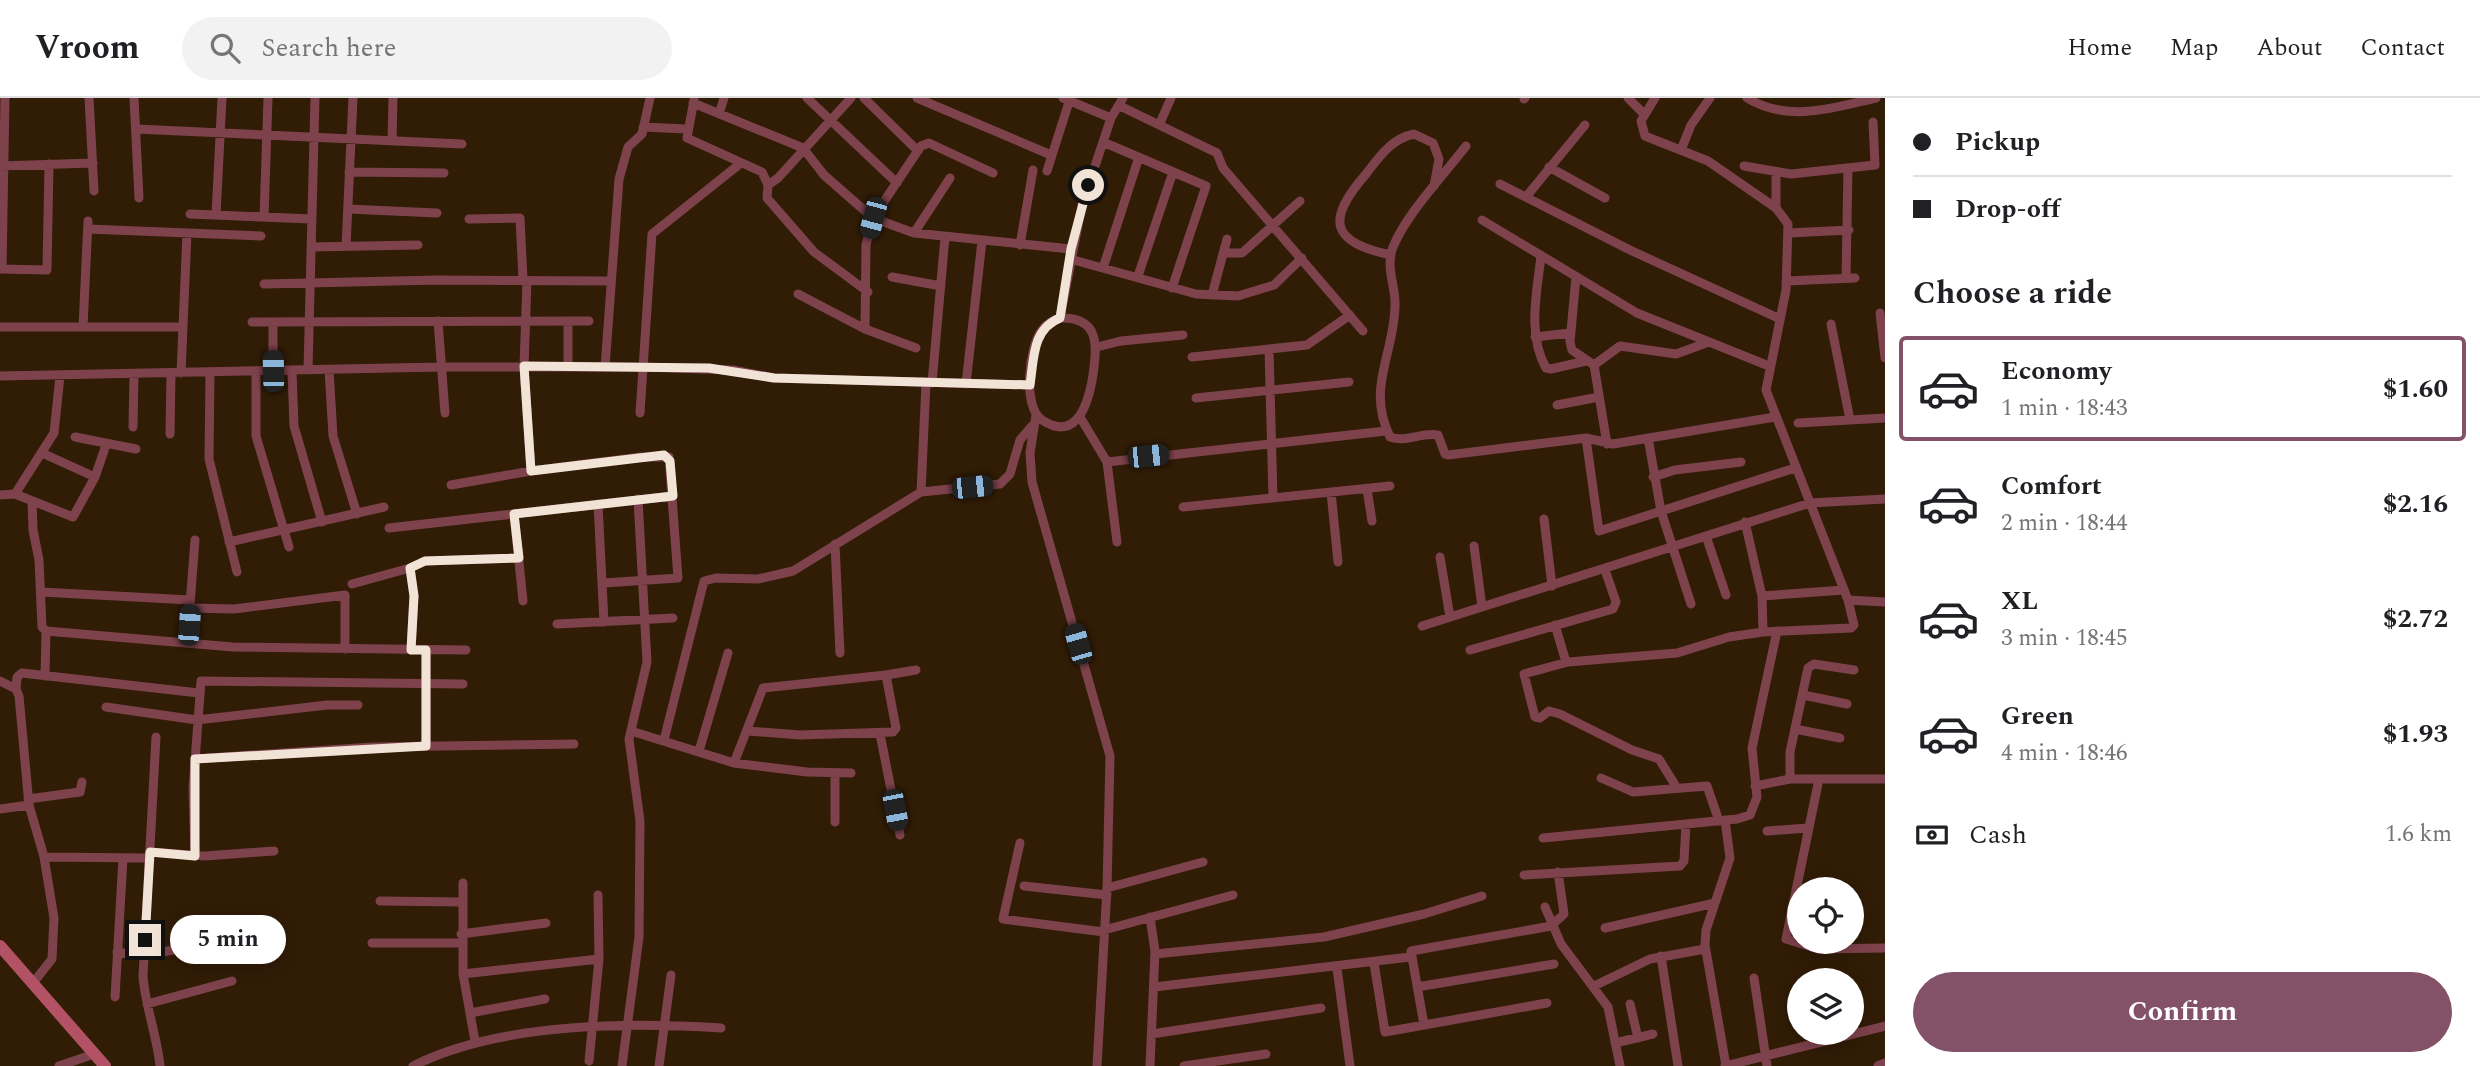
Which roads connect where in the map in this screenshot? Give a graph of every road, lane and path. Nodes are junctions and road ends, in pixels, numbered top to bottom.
1 (5, 98) edge
2 (89, 98) edge
3 (134, 98) edge
4 (222, 98) edge
5 (268, 98) edge
6 (315, 98) edge
7 (353, 98) edge
8 (393, 98) edge
9 (650, 98) edge
10 (724, 98) edge
11 (807, 98) edge
12 (851, 98) edge
13 (864, 98) edge
14 (917, 98) edge
15 (1171, 98) edge
16 (1628, 98) edge
17 (1655, 98) edge
18 (1710, 98) edge
19 (1747, 98) edge
20 (1876, 98) edge
21 (1066, 100) edge
22 (1861, 100) edge
23 (693, 101) edge
24 (1121, 102) edge
25 (719, 114) junction
26 (1644, 114) junction
27 (1111, 118) junction
28 (832, 120) junction
29 (1873, 122) dead end
30 (1160, 123) junction
31 (1585, 125) dead end
32 (643, 127) junction
33 (136, 129) junction
34 (686, 129) junction
35 (220, 132) junction
36 (267, 134) junction
37 (314, 136) junction
38 (351, 139) junction
39 (392, 141) junction
40 (1103, 142) junction
41 (462, 144) dead end
42 (1466, 146) dead end
43 (803, 148) junction
44 (1681, 150) junction
45 (918, 151) junction
46 (1051, 155) junction
47 (1139, 158) junction
48 (93, 163) junction
49 (741, 163) junction
50 (49, 164) junction
51 (2, 166) edge
52 (1744, 166) dead end
53 (1549, 167) junction
54 (1848, 168) junction
55 (1033, 170) dead end
56 (1047, 171) dead end
57 (349, 172) junction
58 (1173, 172) junction
59 (444, 173) dead end
60 (993, 173) dead end
61 (1776, 173) junction
62 (950, 178) dead end
63 (897, 183) junction
64 (1500, 184) dead end
65 (768, 185) junction
66 (1434, 187) junction
67 (94, 191) dead end
68 (1526, 197) junction
69 (139, 198) dead end
70 (1605, 198) dead end
71 (1300, 201) dead end
72 (1776, 208) junction
73 (348, 209) junction
74 (437, 213) dead end
75 (190, 214) dead end
76 (216, 215) junction
77 (264, 217) junction
78 (873, 218) junction
79 (312, 219) junction
80 (469, 219) dead end
81 (1482, 220) dead end
82 (1274, 226) junction
83 (1849, 230) junction
84 (187, 233) junction
85 (914, 233) junction
86 (1789, 233) junction
87 (261, 236) dead end
88 (945, 237) junction
89 (1227, 239) dead end
90 (982, 241) junction
91 (418, 245) dead end
92 (1020, 245) junction
93 (346, 246) junction
94 (311, 247) junction
95 (1071, 249) junction
96 (1224, 253) junction
97 (1391, 255) junction
98 (1541, 256) junction
99 (1302, 258) junction
100 (1070, 259) junction
101 (1103, 268) junction
102 (1, 269) edge
103 (1138, 276) junction
104 (892, 277) dead end
105 (1576, 277) junction
106 (525, 280) junction
107 (611, 281) junction
108 (1787, 281) junction
109 (264, 284) dead end
110 (310, 284) junction
111 (941, 286) junction
112 (1172, 288) junction
113 (868, 292) junction
114 (798, 294) dead end
115 (1212, 295) junction
116 (1880, 313) dead end
117 (1350, 315) junction
118 (1060, 318) junction
119 (1780, 319) junction
120 (524, 320) junction
121 (438, 321) junction
122 (568, 321) junction
123 (589, 321) dead end
124 (252, 322) dead end
125 (273, 322) junction
126 (309, 322) junction
127 (1831, 324) dead end
128 (0, 327) edge
129 (83, 327) junction
130 (183, 327) junction
131 (866, 328) junction
132 (1363, 331) dead end
133 (1570, 333) junction
134 (1183, 335) dead end
135 (1535, 337) junction
136 (1709, 342) junction
137 (1097, 347) junction
138 (916, 348) dead end
139 (1269, 349) junction
140 (1192, 357) dead end
141 (1885, 358) edge
142 (1590, 363) junction
143 (524, 366) junction
144 (1769, 366) junction
145 (441, 367) junction
146 (568, 367) junction
147 (605, 367) junction
148 (643, 367) junction
149 (308, 370) junction
150 (329, 370) junction
151 (273, 371) junction
152 (292, 371) junction
153 (256, 372) junction
154 (210, 373) junction
155 (134, 374) junction
156 (176, 374) junction
157 (0, 376) edge
158 (60, 376) junction
159 (1349, 382) dead end
160 (929, 383) junction
161 (966, 384) junction
162 (1030, 385) junction
163 (1270, 389) junction
164 (1599, 397) junction
165 (1196, 398) dead end
166 (1557, 404) dead end
167 (445, 413) dead end
168 (640, 413) dead end
169 (1036, 415) junction
170 (1080, 417) junction
171 (1775, 417) junction
172 (1885, 418) edge
173 (1850, 420) junction
174 (1798, 423) dead end
175 (1032, 426) junction
176 (133, 427) dead end
177 (1387, 431) junction
178 (170, 434) dead end
179 (75, 437) dead end
180 (1586, 438) junction
181 (1648, 438) junction
182 (1272, 443) junction
183 (1608, 444) junction
184 (106, 445) junction
185 (136, 449) dead end
186 (42, 453) junction
187 (1107, 462) junction
188 (1741, 462) dead end
189 (1795, 468) junction
190 (531, 471) junction
191 (95, 477) junction
192 (1653, 477) junction
193 (451, 485) dead end
194 (1390, 486) dead end
195 (1367, 489) junction
196 (921, 492) junction
197 (1331, 492) junction
198 (15, 494) junction
199 (0, 495) edge
200 (673, 496) junction
201 (1273, 498) junction
202 (638, 499) junction
203 (1885, 499) edge
204 (32, 501) junction
205 (1810, 503) junction
206 (598, 504) junction
207 (384, 507) dead end
208 (1183, 507) dead end
209 (1661, 512) junction
210 (357, 514) junction
211 (514, 514) junction
212 (1544, 519) dead end
213 (1372, 521) dead end
214 (321, 522) junction
215 (1745, 523) junction
216 (389, 528) dead end
217 (284, 530) junction
218 (1706, 536) junction
219 (195, 540) dead end
220 (229, 542) junction
221 (1117, 542) dead end
222 (835, 544) junction
223 (1474, 546) dead end
224 (289, 547) dead end
225 (1674, 547) junction
226 (1440, 557) dead end
227 (519, 558) junction
228 (1338, 562) dead end
229 (410, 568) junction
230 (1605, 570) junction
231 (237, 572) dead end
232 (643, 581) junction
233 (604, 583) junction
234 (352, 584) dead end
235 (1552, 586) junction
236 (1844, 590) junction
237 (41, 592) junction
238 (1726, 595) dead end
239 (1762, 596) junction
240 (1849, 600) junction
241 (523, 601) dead end
242 (1885, 602) edge
243 (190, 604) junction
244 (1692, 604) dead end
245 (1482, 607) junction
246 (1450, 617) junction
247 (673, 618) dead end
248 (646, 620) junction
249 (604, 622) junction
250 (557, 624) dead end
251 (1555, 625) junction
252 (1422, 626) dead end
253 (46, 631) junction
254 (1777, 631) junction
255 (1763, 632) junction
256 (187, 643) junction
257 (345, 649) junction
258 (411, 650) junction
259 (426, 650) junction
260 (466, 650) dead end
261 (1470, 650) dead end
262 (728, 653) dead end
263 (840, 653) dead end
264 (1566, 662) junction
265 (916, 670) dead end
266 (1854, 670) dead end
267 (886, 675) junction
268 (45, 676) junction
269 (0, 681) edge
270 (426, 683) junction
271 (463, 684) dead end
272 (16, 689) junction
273 (199, 693) junction
274 (1803, 695) junction
275 (1847, 704) dead end
276 (358, 705) dead end
277 (106, 707) dead end
278 (197, 720) junction
279 (1795, 729) junction
280 (631, 731) junction
281 (748, 731) junction
282 (880, 734) junction
283 (156, 737) dead end
284 (1840, 738) dead end
285 (664, 740) junction
286 (574, 744) dead end
287 (426, 746) junction
288 (699, 751) junction
289 (195, 759) junction
290 (734, 763) junction
291 (835, 773) junction
292 (851, 774) dead end
293 (1601, 778) dead end
294 (1790, 779) junction
295 (1819, 779) junction
296 (1885, 779) edge
297 (82, 782) dead end
298 (1755, 786) junction
299 (1677, 788) junction
300 (28, 802) junction
301 (0, 808) edge
302 (1722, 821) junction
303 (835, 822) dead end
304 (1686, 824) junction
305 (1808, 828) junction
306 (1767, 831) dead end
307 (900, 835) dead end
308 (1543, 838) dead end
309 (1020, 843) dead end
310 (274, 851) dead end
311 (150, 856) junction
312 (195, 856) junction
313 (44, 857) junction
314 (122, 858) junction
315 (1203, 862) dead end
316 (1558, 872) junction
317 (1524, 875) dead end
318 (463, 883) dead end
319 (1024, 886) dead end
320 (1107, 892) junction
321 (598, 895) dead end
322 (1233, 895) dead end
323 (1482, 896) dead end
324 (380, 901) dead end
325 (462, 902) junction
326 (1715, 903) junction
327 (1545, 907) dead end
328 (1150, 917) junction
329 (546, 923) dead end
330 (1551, 926) junction
331 (1605, 928) dead end
332 (1104, 931) junction
333 (278, 938) dead end
334 (461, 939) junction
335 (372, 943) dead end
336 (0, 946) edge
337 (1885, 948) edge
338 (1705, 950) junction
339 (117, 952) junction
340 (1154, 954) junction
341 (144, 955) junction
342 (1661, 956) junction
343 (1410, 957) junction
344 (599, 959) junction
345 (1374, 962) junction
346 (1554, 964) dead end
347 (1337, 968) junction
348 (463, 974) junction
349 (671, 975) dead end
350 (1754, 978) dead end
351 (232, 981) dead end
352 (33, 983) junction
353 (1594, 986) junction
354 (1154, 987) junction
355 (1417, 987) junction
356 (115, 997) dead end
357 (545, 999) dead end
358 (1547, 1003) dead end
359 (148, 1004) junction
360 (1630, 1004) dead end
361 (1321, 1008) dead end
362 (470, 1013) junction
363 (663, 1024) junction
364 (628, 1025) junction
365 (1424, 1025) junction
366 (1885, 1026) edge
367 (594, 1028) junction
368 (721, 1028) dead end
369 (1152, 1034) junction
370 (1653, 1034) dead end
371 (1638, 1038) junction
372 (475, 1041) junction
373 (1615, 1044) junction
374 (1766, 1053) junction
375 (94, 1054) junction
376 (1266, 1054) dead end
377 (589, 1060) dead end
378 (1885, 1063) edge
379 (59, 1066) edge
380 (105, 1066) edge
381 (160, 1066) edge
382 (413, 1066) edge
383 (622, 1066) edge
384 (659, 1066) edge
385 (1097, 1066) edge
386 (1150, 1066) edge
387 (1184, 1066) edge
388 (1350, 1066) edge
389 (1620, 1066) edge
390 (1678, 1066) edge
391 (1726, 1066) edge
392 (1767, 1066) edge
393 (1878, 1066) edge

1 - 51 street
2 - 48 street
3 - 33 street
4 - 35 street
5 - 36 street
6 - 37 street
7 - 38 street
8 - 39 street
9 - 32 street
10 - 25 street
11 - 28 street
12 - 28 street
13 - 45 street
14 - 46 street
15 - 30 street
16 - 26 street
17 - 26 street
18 - 44 street
19 - 22 street
20 - 22 street
21 - 27 street
21 - 46 street
23 - 25 street
23 - 34 street
24 - 27 street
24 - 30 street
25 - 43 street
26 - 44 street
27 - 40 street
28 - 43 street
28 - 63 street
29 - 54 street
30 - 82 street
31 - 53 street
32 - 34 street
32 - 107 street
33 - 35 street
33 - 69 street
34 - 49 street
35 - 36 street
35 - 76 street
36 - 37 street
36 - 77 street
37 - 38 street
37 - 79 street
38 - 39 street
38 - 57 street
39 - 41 street
40 - 47 street
40 - 95 street
42 - 66 street
43 - 65 street
43 - 78 street
44 - 72 street
45 - 60 street
45 - 63 street
46 - 56 street
47 - 58 street
47 - 101 street
48 - 50 street
48 - 67 street
49 - 65 street
49 - 148 street
50 - 51 street
50 - 102 street
51 - 102 street
52 - 61 street
53 - 68 street
53 - 70 street
54 - 61 street
54 - 83 street
55 - 92 street
57 - 59 street
57 - 73 street
58 - 103 street
58 - 112 street
61 - 72 street
62 - 85 street
63 - 78 street
64 - 68 street
65 - 113 street
66 - 97 street
66 - 97 street
68 - 119 street
71 - 82 street
72 - 86 street
73 - 74 street
73 - 93 street
75 - 76 street
76 - 77 street
77 - 79 street
78 - 85 street
78 - 113 street
79 - 94 street
80 - 106 street
81 - 98 street
82 - 96 street
82 - 99 street
83 - 86 street
83 - 108 street
84 - 87 street
84 - 129 street
84 - 130 street
85 - 88 street
86 - 108 street
88 - 90 street
88 - 111 street
89 - 96 street
90 - 92 street
90 - 161 street
91 - 93 street
92 - 95 street
93 - 94 street
94 - 110 street
95 - 100 street
96 - 115 street
97 - 177 street
98 - 105 street
98 - 135 street
99 - 115 street
99 - 117 street
100 - 101 street
100 - 118 street
101 - 103 street
103 - 112 street
104 - 111 street
105 - 133 street
105 - 136 street
106 - 107 street
106 - 110 street
106 - 120 street
107 - 147 street
108 - 119 street
109 - 110 street
110 - 126 street
111 - 160 street
112 - 115 street
113 - 131 street
114 - 131 street
116 - 141 street
117 - 132 street
117 - 139 street
118 - 137 street
118 - 162 street
119 - 144 street
120 - 121 street
120 - 122 street
120 - 143 street
121 - 126 street
121 - 145 street
122 - 123 street
122 - 146 street
124 - 125 street
125 - 126 street
125 - 151 street
126 - 149 street
127 - 173 street
128 - 129 street
129 - 130 street
130 - 156 street
131 - 138 street
133 - 135 street
133 - 142 street
134 - 137 street
135 - 142 street
136 - 142 street
136 - 144 street
137 - 170 street
139 - 140 street
139 - 163 street
142 - 164 street
143 - 145 street
143 - 146 street
143 - 190 street
144 - 171 street
145 - 150 street
145 - 167 street
146 - 147 street
147 - 148 street
148 - 160 street
148 - 168 street
149 - 150 street
149 - 152 street
150 - 210 street
151 - 152 street
151 - 153 street
152 - 214 street
153 - 154 street
153 - 217 street
154 - 156 street
154 - 220 street
155 - 156 street
155 - 158 street
155 - 176 street
156 - 178 street
157 - 158 street
158 - 186 street
159 - 163 street
160 - 161 street
160 - 196 street
161 - 162 street
162 - 169 street
163 - 165 street
163 - 182 street
164 - 166 street
164 - 183 street
169 - 170 street
169 - 175 street
170 - 187 street
171 - 181 street
171 - 189 street
172 - 173 street
173 - 174 street
175 - 196 street
175 - 320 street
177 - 180 street
177 - 182 street
179 - 184 street
180 - 183 street
180 - 209 street
181 - 183 street
181 - 192 street
182 - 187 street
182 - 201 street
184 - 185 street
184 - 191 street
186 - 191 street
186 - 198 street
187 - 221 street
188 - 192 street
189 - 205 street
189 - 209 street
190 - 193 street
190 - 200 street
191 - 204 street
192 - 209 street
194 - 195 street
195 - 197 street
195 - 213 street
196 - 222 street
197 - 201 street
197 - 228 street
198 - 199 street
198 - 204 street
200 - 202 street
200 - 232 street
201 - 208 street
202 - 206 street
202 - 232 street
203 - 205 street
204 - 237 street
205 - 215 street
205 - 236 street
206 - 211 street
206 - 233 street
207 - 210 street
209 - 225 street
210 - 214 street
211 - 216 street
211 - 227 street
212 - 235 street
214 - 217 street
215 - 218 street
215 - 239 street
217 - 220 street
217 - 224 street
218 - 225 street
218 - 238 street
219 - 243 street
220 - 231 street
222 - 263 street
222 - 285 street
223 - 245 street
225 - 230 street
225 - 244 street
226 - 246 street
227 - 229 street
227 - 241 street
229 - 234 street
229 - 258 street
230 - 235 street
230 - 251 street
232 - 233 street
232 - 248 street
233 - 249 street
235 - 245 street
236 - 239 street
236 - 240 street
237 - 243 street
237 - 253 street
239 - 255 street
240 - 242 street
240 - 254 street
243 - 256 street
243 - 257 street
245 - 246 street
246 - 252 street
247 - 248 street
248 - 249 street
248 - 280 street
249 - 250 street
251 - 261 street
251 - 264 street
253 - 256 street
253 - 268 street
254 - 255 street
254 - 298 street
255 - 264 street
256 - 257 street
257 - 258 street
258 - 259 street
259 - 260 street
259 - 270 street
262 - 288 street
264 - 299 street
265 - 267 street
266 - 274 street
267 - 281 street
267 - 282 street
268 - 272 street
268 - 273 street
269 - 272 street
270 - 271 street
270 - 273 street
270 - 287 street
272 - 300 street
273 - 278 street
274 - 275 street
274 - 279 street
276 - 278 street
277 - 278 street
278 - 289 street
279 - 284 street
279 - 294 street
280 - 285 street
280 - 364 street
281 - 282 street
281 - 290 street
282 - 307 street
283 - 311 street
285 - 288 street
286 - 287 street
287 - 289 street
288 - 290 street
289 - 312 street
290 - 291 street
291 - 292 street
291 - 303 street
293 - 299 street
294 - 295 street
294 - 298 street
295 - 296 street
295 - 305 street
297 - 300 street
298 - 302 street
299 - 302 street
300 - 301 street
300 - 313 street
302 - 304 street
302 - 326 street
304 - 308 street
304 - 316 street
305 - 306 street
305 - 337 street
309 - 332 street
310 - 312 street
311 - 312 street
311 - 314 street
311 - 341 street
313 - 314 street
313 - 352 street
314 - 339 street
315 - 320 street
316 - 317 street
316 - 330 street
318 - 325 street
319 - 320 street
320 - 332 street
321 - 344 street
322 - 328 street
323 - 340 street
324 - 325 street
325 - 334 street
326 - 331 street
326 - 338 street
327 - 330 street
328 - 332 street
328 - 340 street
329 - 334 street
330 - 343 street
330 - 353 street
332 - 385 street
333 - 341 street
334 - 335 street
334 - 348 street
336 - 352 main road
338 - 342 street
338 - 391 street
339 - 341 street
339 - 356 street
340 - 354 street
341 - 359 street
342 - 353 street
342 - 390 street
343 - 345 street
343 - 355 street
344 - 348 street
344 - 367 street
345 - 347 street
345 - 365 street
346 - 355 street
347 - 354 street
347 - 388 street
348 - 362 street
349 - 363 street
350 - 374 street
351 - 359 street
352 - 375 main road
353 - 373 street
354 - 369 street
355 - 365 street
357 - 362 street
358 - 365 street
359 - 381 street
360 - 371 street
361 - 369 street
362 - 372 street
363 - 364 street
363 - 368 street
363 - 384 street
364 - 367 street
364 - 383 street
366 - 374 street
367 - 372 street
367 - 377 street
369 - 386 street
370 - 371 street
371 - 373 street
372 - 382 street
373 - 389 street
374 - 391 street
374 - 392 street
375 - 379 street
375 - 380 main road
376 - 387 street
378 - 393 street

